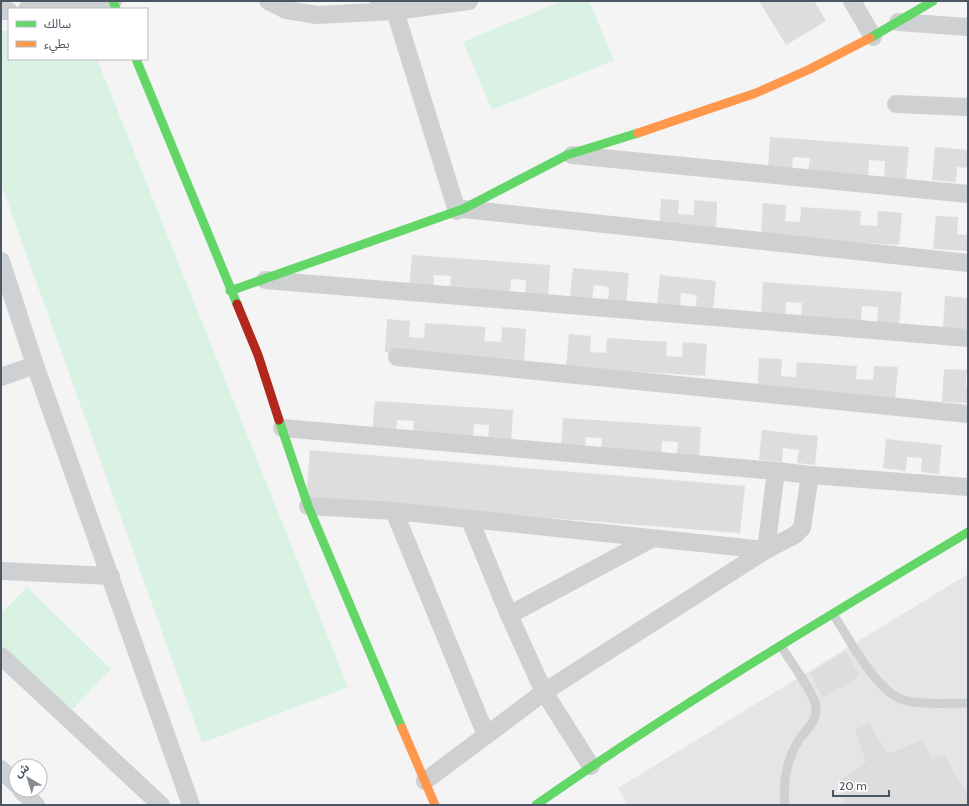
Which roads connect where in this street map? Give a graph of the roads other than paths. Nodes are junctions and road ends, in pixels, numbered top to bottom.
1 (113, 1) edge
2 (268, 1) edge
3 (379, 1) edge
4 (469, 1) edge
5 (852, 1) edge
6 (933, 1) edge
7 (38, 8) edge
8 (395, 11) junction
9 (898, 22) junction
10 (968, 27) edge
11 (873, 37) junction
12 (136, 60) edge
13 (896, 104) dead end
14 (968, 107) edge
15 (567, 155) junction
16 (968, 194) edge
17 (460, 210) junction
18 (1, 261) edge
19 (968, 263) edge
20 (264, 280) junction
21 (230, 291) junction
22 (968, 338) edge
23 (398, 357) dead end
24 (35, 365) junction
25 (1, 377) edge
26 (968, 414) edge
27 (282, 428) junction
28 (776, 471) junction
29 (810, 475) junction
30 (968, 487) edge
31 (308, 506) junction
32 (394, 511) junction
33 (470, 520) junction
34 (968, 532) edge
35 (653, 538) junction
36 (766, 550) junction
37 (1, 571) edge
38 (111, 576) junction
39 (833, 614) junction
40 (509, 615) junction
41 (781, 646) junction
42 (1, 656) edge
43 (544, 692) junction
44 (968, 703) edge
45 (486, 734) junction
46 (591, 766) junction
47 (425, 781) junction
48 (161, 805) edge
49 (191, 805) edge
50 (436, 805) edge
51 (536, 805) edge
52 (785, 805) edge

1 - 7 street
2 - 8 street
3 - 8 street
4 - 8 street
5 - 11 street
6 - 9 main road
8 - 17 street
9 - 10 street
9 - 11 main road
11 - 15 main road
12 - 21 main road
13 - 14 street
15 - 16 street
15 - 17 main road
17 - 19 street
17 - 20 main road
18 - 24 street
20 - 21 main road
20 - 22 street
21 - 27 main road
23 - 26 street
24 - 25 street
24 - 38 street
27 - 28 street
27 - 31 main road
28 - 29 street
28 - 36 street
29 - 30 street
29 - 36 street
31 - 32 street
31 - 47 main road
32 - 33 street
32 - 45 street
33 - 35 street
33 - 40 street
34 - 39 main road
35 - 36 street
35 - 40 street
36 - 43 street
37 - 38 street
38 - 49 street
39 - 41 main road
39 - 44 lane
40 - 43 street
41 - 46 main road
41 - 52 lane
42 - 48 street
43 - 45 street
43 - 46 street
45 - 47 street
46 - 51 main road
47 - 50 main road

